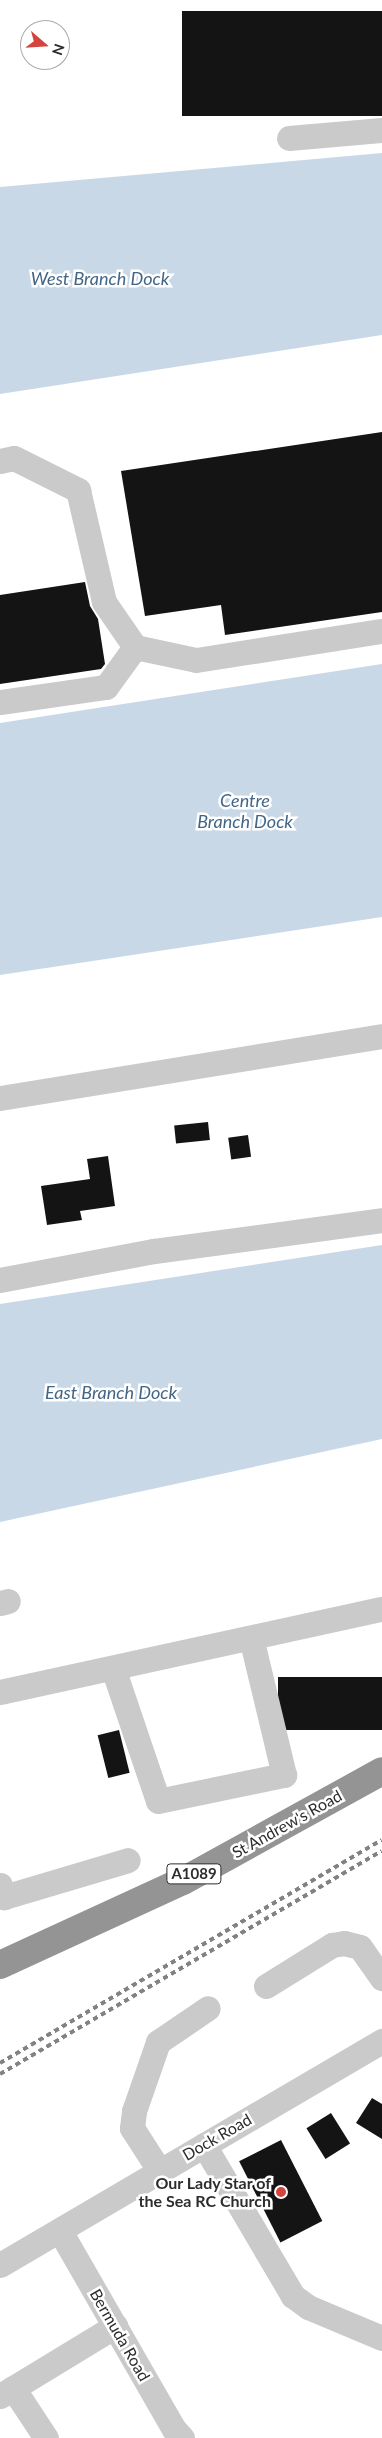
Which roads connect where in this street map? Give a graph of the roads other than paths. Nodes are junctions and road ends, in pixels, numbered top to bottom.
1 (382, 130) edge
2 (289, 138) dead end
3 (0, 461) edge
4 (382, 631) edge
5 (135, 646) junction
6 (0, 702) edge
7 (382, 1036) edge
8 (0, 1098) edge
9 (382, 1220) edge
10 (0, 1280) edge
11 (382, 1609) edge
12 (251, 1638) junction
13 (113, 1668) junction
14 (0, 1692) edge
15 (382, 1771) edge
16 (128, 1860) dead end
17 (0, 1885) edge
18 (0, 1965) edge
19 (382, 1978) edge
20 (266, 1986) dead end
21 (208, 2008) dead end
22 (382, 2041) edge
23 (204, 2145) junction
24 (159, 2170) junction
25 (60, 2231) junction
26 (0, 2265) edge
27 (115, 2326) junction
28 (382, 2338) edge
29 (7, 2392) edge
30 (46, 2438) edge
31 (182, 2438) edge

1 - 2 street
3 - 5 street
4 - 5 street
5 - 6 street
7 - 8 street
9 - 10 street
11 - 12 street
12 - 13 street
12 - 13 street
13 - 14 street
15 - 18 highway, St Andrew's Road / A1089
16 - 17 street
19 - 20 street
21 - 24 street
22 - 23 street, Dock Road
23 - 24 street, Dock Road
23 - 28 street
24 - 25 street, Dock Road
25 - 26 street, Dock Road
25 - 27 street, Bermuda Road
27 - 29 street
27 - 31 street, Bermuda Road
29 - 30 street

